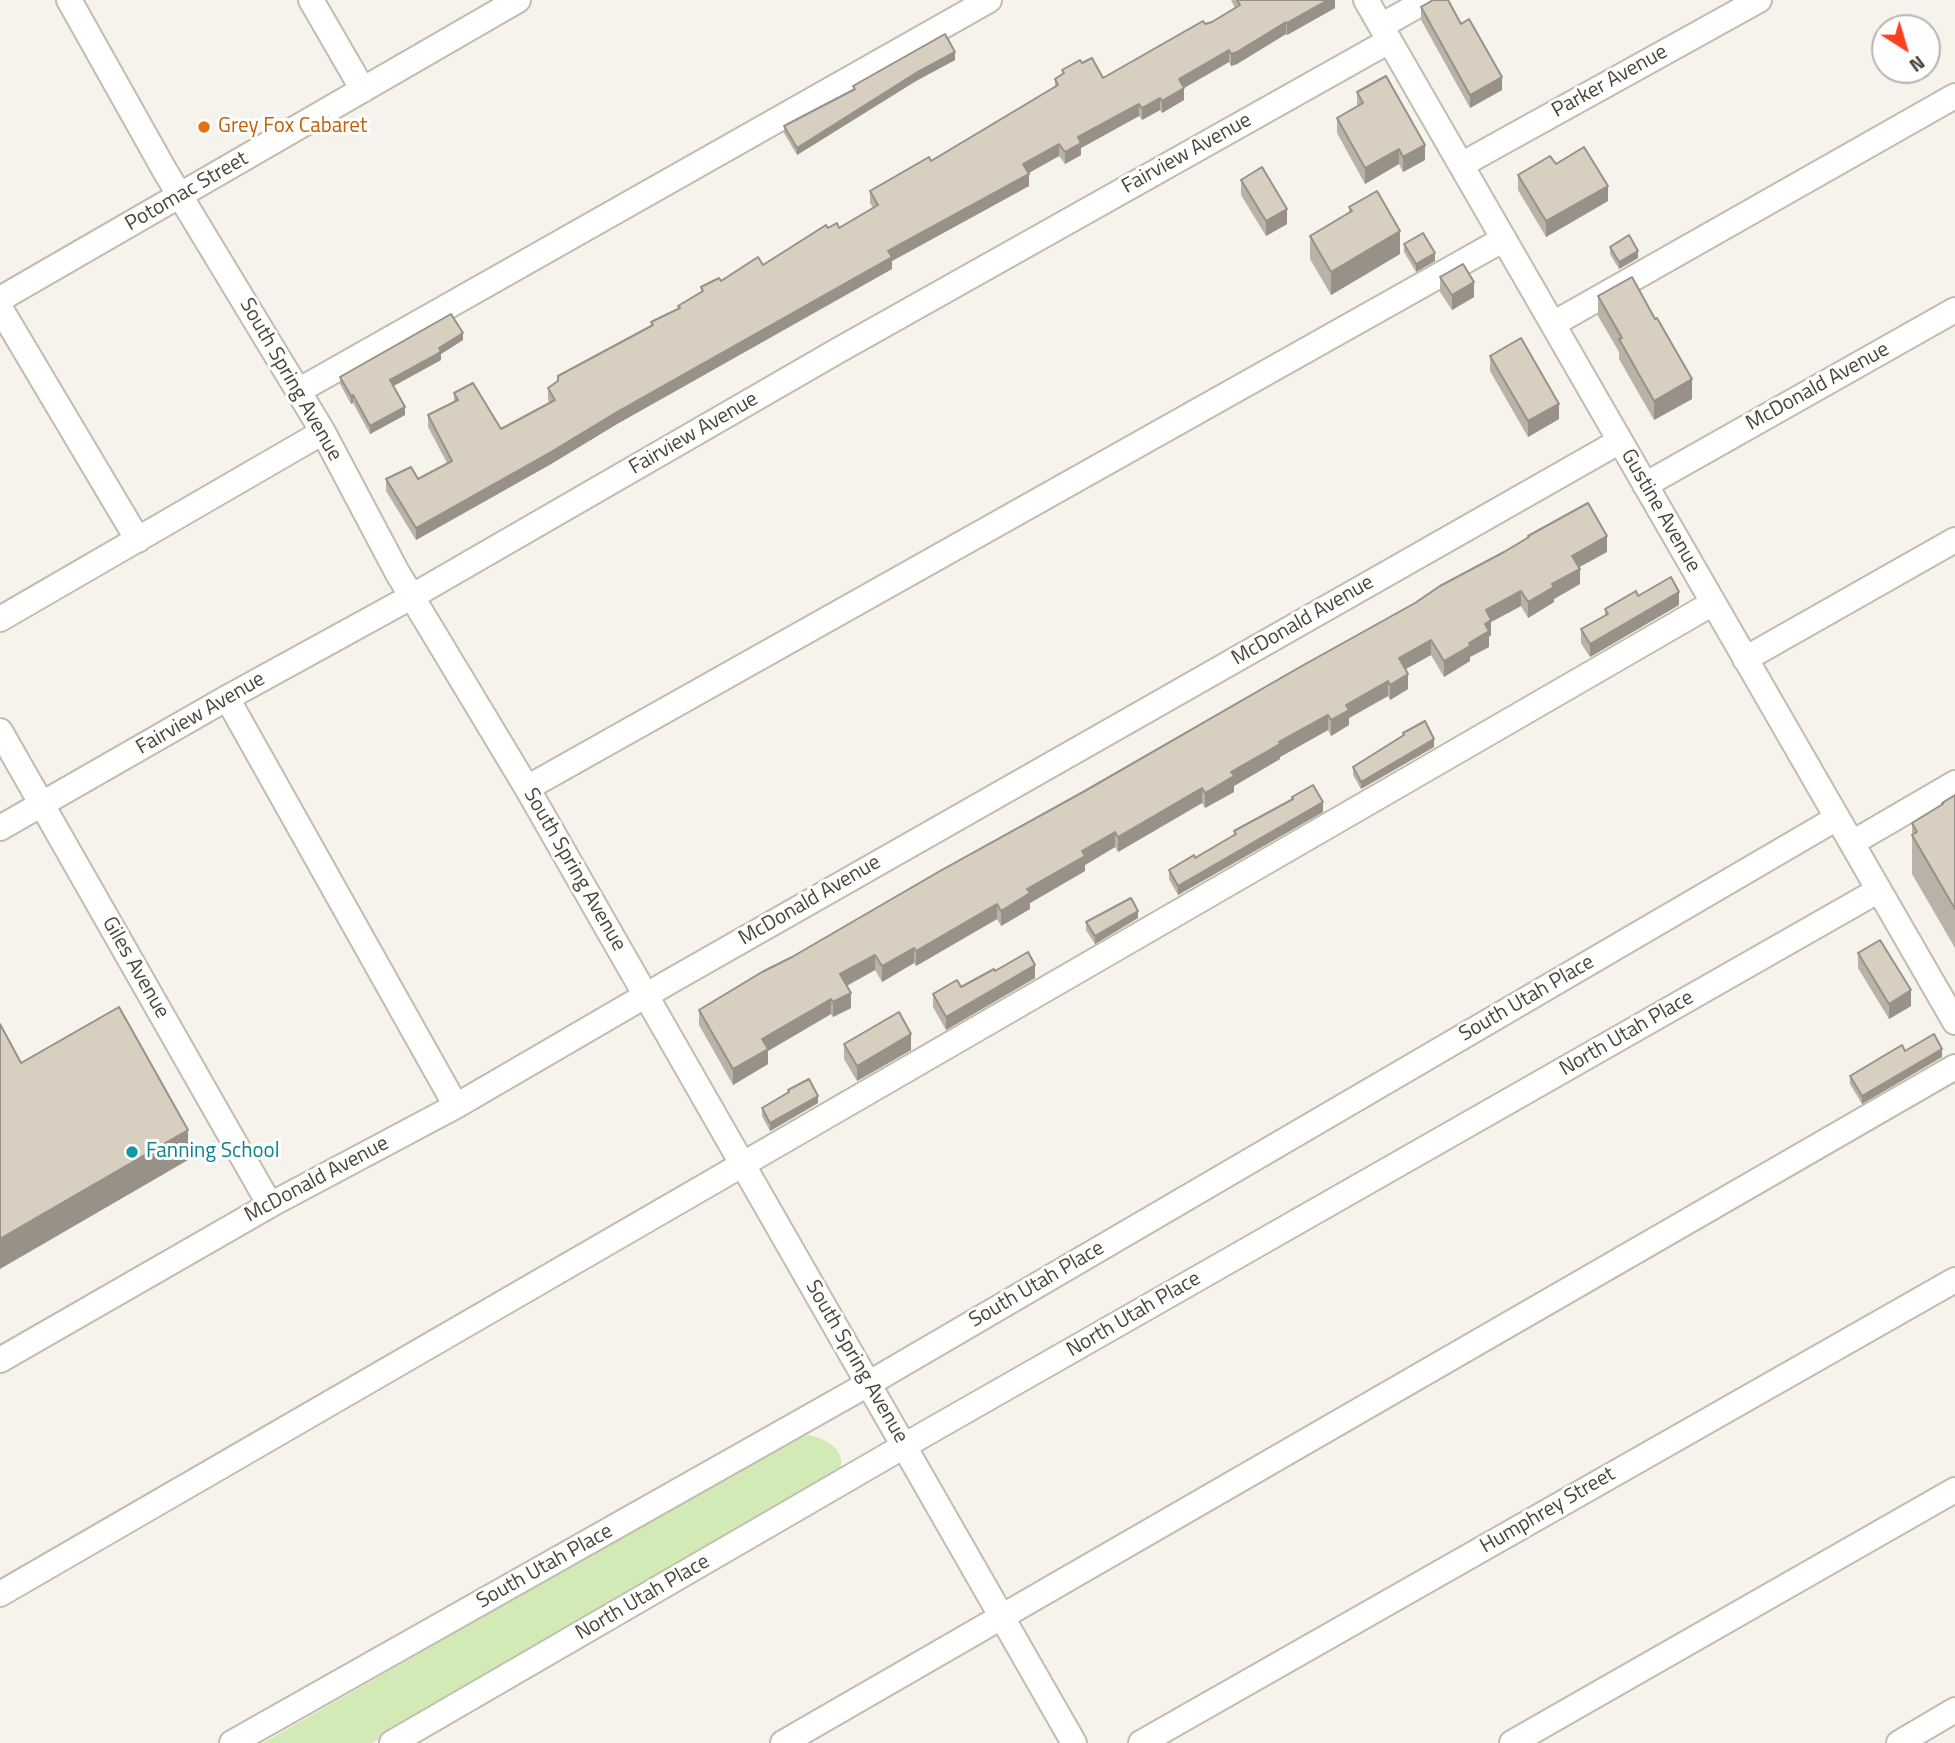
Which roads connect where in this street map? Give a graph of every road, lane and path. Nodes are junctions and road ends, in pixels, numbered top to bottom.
1 (69, 0) edge
2 (311, 0) edge
3 (518, 0) edge
4 (989, 0) edge
5 (1366, 0) edge
6 (1427, 0) edge
7 (1759, 0) edge
8 (1385, 33) junction
9 (363, 90) junction
10 (1955, 96) edge
11 (1461, 165) junction
12 (180, 197) junction
13 (1504, 239) junction
14 (0, 299) edge
15 (0, 308) edge
16 (1955, 310) edge
17 (1553, 324) junction
18 (298, 391) junction
19 (323, 432) junction
20 (1620, 441) junction
21 (1645, 485) junction
22 (138, 540) junction
23 (1955, 540) edge
24 (411, 597) junction
25 (1713, 603) junction
26 (0, 619) edge
27 (1745, 659) junction
28 (227, 698) junction
29 (0, 731) edge
30 (1955, 783) edge
31 (527, 788) junction
32 (42, 804) junction
33 (1837, 818) junction
34 (0, 828) edge
35 (1852, 843) junction
36 (1879, 890) junction
37 (645, 995) junction
38 (1951, 1006) edge
39 (1955, 1067) edge
40 (456, 1106) junction
41 (742, 1163) junction
42 (270, 1205) junction
43 (1955, 1280) edge
44 (0, 1360) edge
45 (868, 1384) junction
46 (904, 1447) junction
47 (1955, 1490) edge
48 (0, 1594) edge
49 (1002, 1617) junction
50 (1955, 1710) edge
51 (232, 1743) edge
52 (392, 1743) edge
53 (783, 1743) edge
54 (1074, 1743) edge
55 (1141, 1743) edge
56 (1513, 1743) edge
57 (1899, 1743) edge

1 - 12 street, South Spring Avenue
2 - 9 street
3 - 9 street, Potomac Street
4 - 18 street
5 - 8 street, Gustine Avenue
6 - 8 street, Fairview Avenue
7 - 11 street, Parker Avenue
8 - 11 street, Gustine Avenue
8 - 24 street, Fairview Avenue
9 - 12 street, Potomac Street
10 - 17 street
11 - 13 street, Gustine Avenue
12 - 14 street, Potomac Street
12 - 18 street, South Spring Avenue
13 - 17 street, Gustine Avenue
13 - 31 street
15 - 22 street
16 - 21 street, McDonald Avenue
17 - 20 street, Gustine Avenue
18 - 19 street, South Spring Avenue
19 - 22 street
19 - 24 street, South Spring Avenue
20 - 21 street, Gustine Avenue
20 - 37 street, McDonald Avenue
21 - 25 street, Gustine Avenue
22 - 26 street
23 - 27 street
24 - 28 street, Fairview Avenue
24 - 31 street, South Spring Avenue
25 - 27 street, Gustine Avenue
25 - 41 street
27 - 33 street, Gustine Avenue
28 - 32 street, Fairview Avenue
28 - 40 street
29 - 32 street, Giles Avenue
30 - 35 street
31 - 37 street, South Spring Avenue
32 - 34 street, Fairview Avenue
32 - 42 street, Giles Avenue
33 - 35 street, Gustine Avenue
33 - 45 street, South Utah Place
35 - 36 street, Gustine Avenue
36 - 38 street, Gustine Avenue
36 - 46 street, North Utah Place
37 - 40 street, McDonald Avenue
37 - 41 street, South Spring Avenue
39 - 49 street
40 - 42 street, McDonald Avenue
41 - 45 street, South Spring Avenue
41 - 48 street
42 - 44 street, McDonald Avenue
43 - 55 street, Humphrey Street
45 - 46 street, South Spring Avenue
45 - 51 street, South Utah Place
46 - 49 street, South Spring Avenue
46 - 52 street, North Utah Place
47 - 56 street
49 - 53 street
49 - 54 street, South Spring Avenue
50 - 57 street

